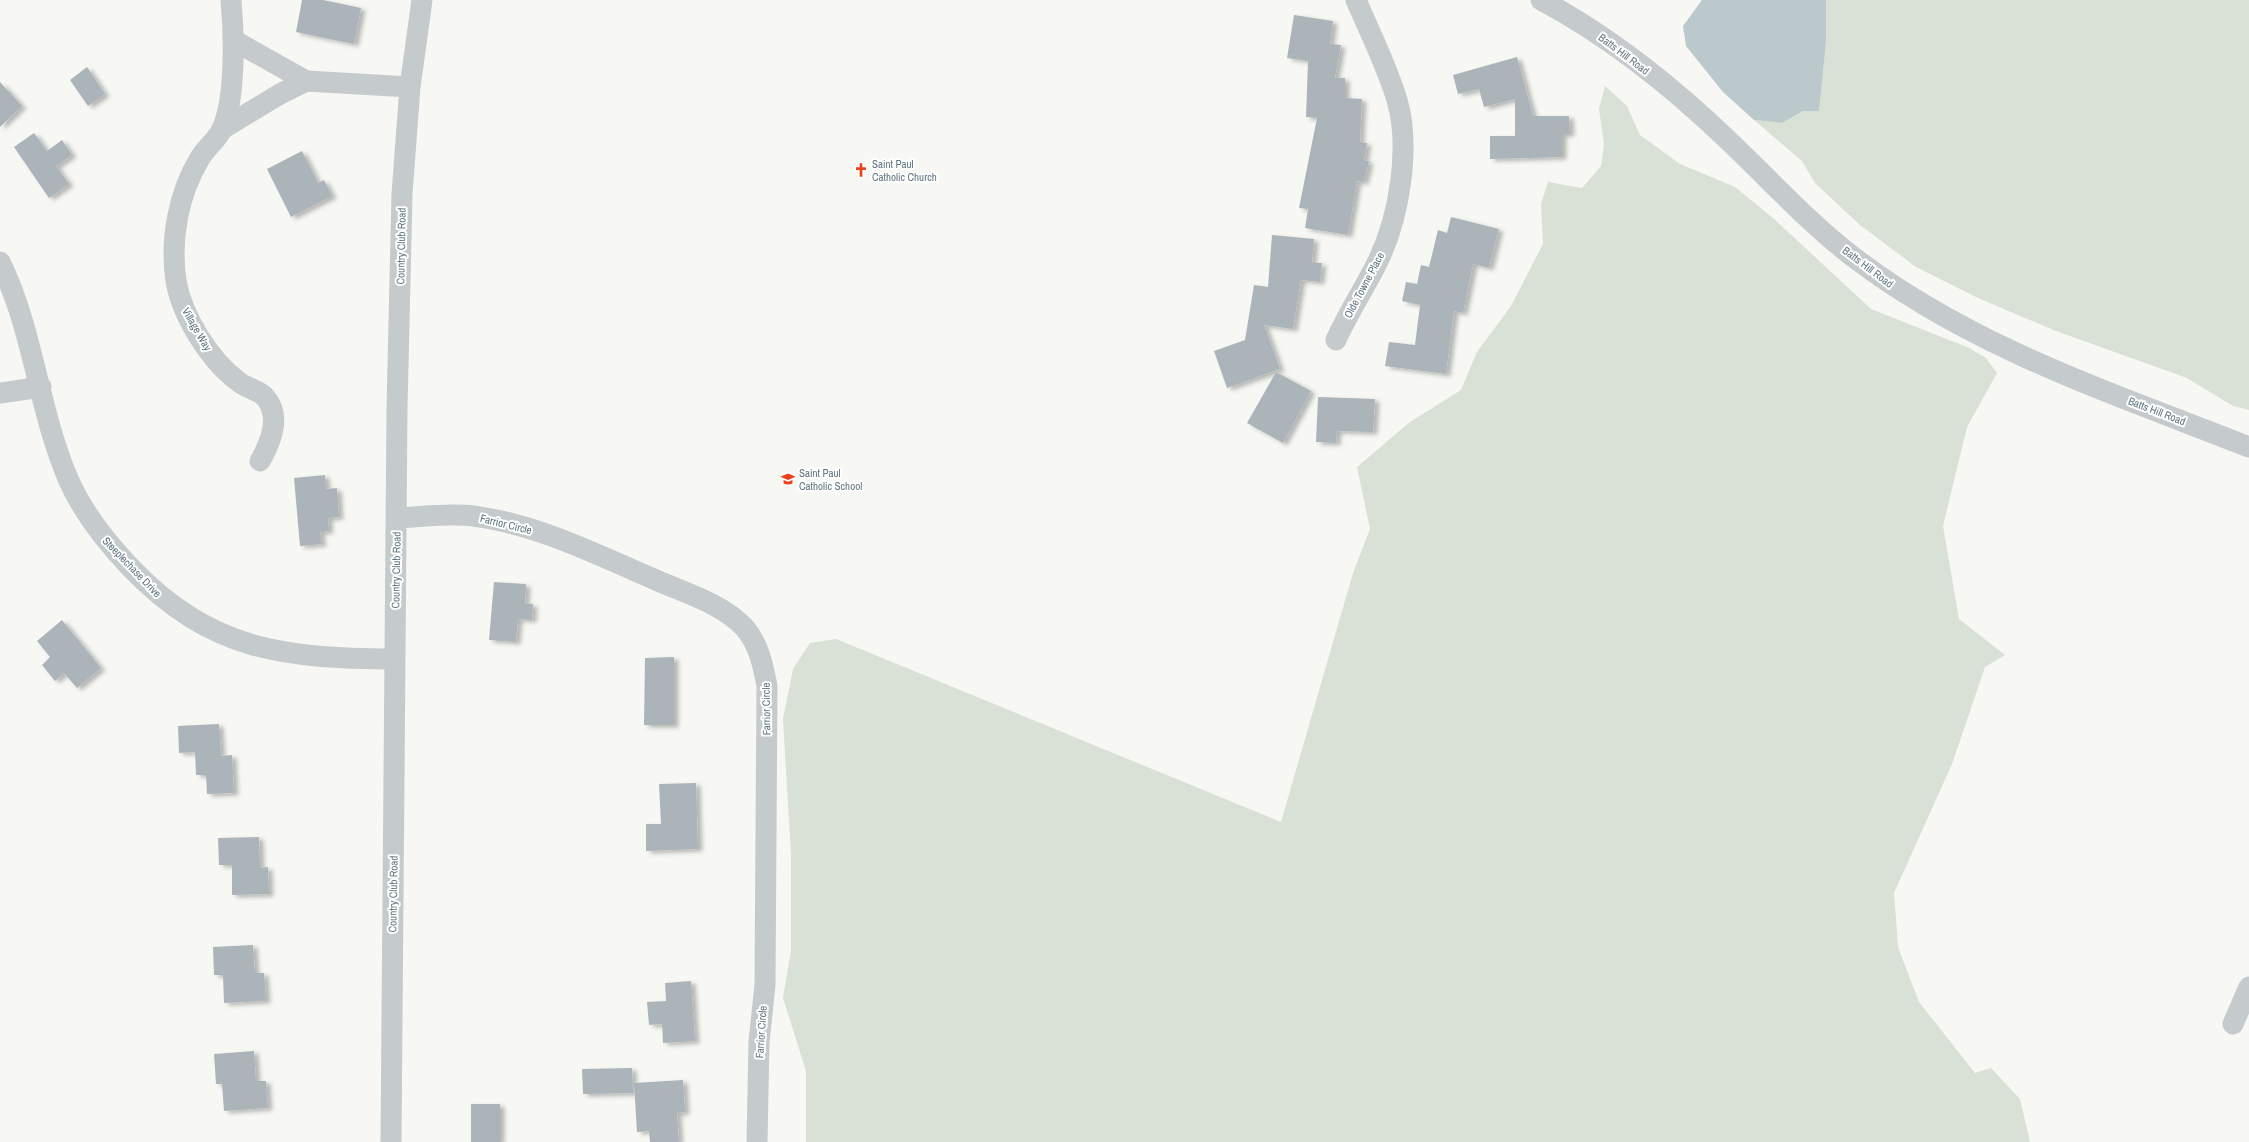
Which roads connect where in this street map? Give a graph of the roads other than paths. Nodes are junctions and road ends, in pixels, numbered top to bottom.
1 (232, 0) edge
2 (422, 0) edge
3 (1356, 0) edge
4 (1541, 0) edge
5 (235, 42) junction
6 (306, 81) junction
7 (410, 87) junction
8 (222, 129) junction
9 (0, 262) edge
10 (1336, 340) dead end
11 (41, 387) junction
12 (0, 394) edge
13 (2249, 447) edge
14 (260, 461) dead end
15 (397, 518) junction
16 (395, 659) junction
17 (2249, 987) edge
18 (2233, 1024) dead end
19 (391, 1142) edge
20 (757, 1142) edge

1 - 5 street, Village Way
2 - 7 street, Country Club Road
3 - 10 street, Olde Towne Place
4 - 13 street, Batts Hill Road
5 - 6 street, Village Way
5 - 8 street, Village Way
6 - 7 street, Village Way
6 - 8 street, Village Way
7 - 15 street, Country Club Road
8 - 14 street, Village Way
9 - 11 street, Steeplechase Drive
11 - 12 street
11 - 16 street, Steeplechase Drive
15 - 16 street, Country Club Road
15 - 20 street, Farrior Circle
16 - 19 street, Country Club Road
17 - 18 street

